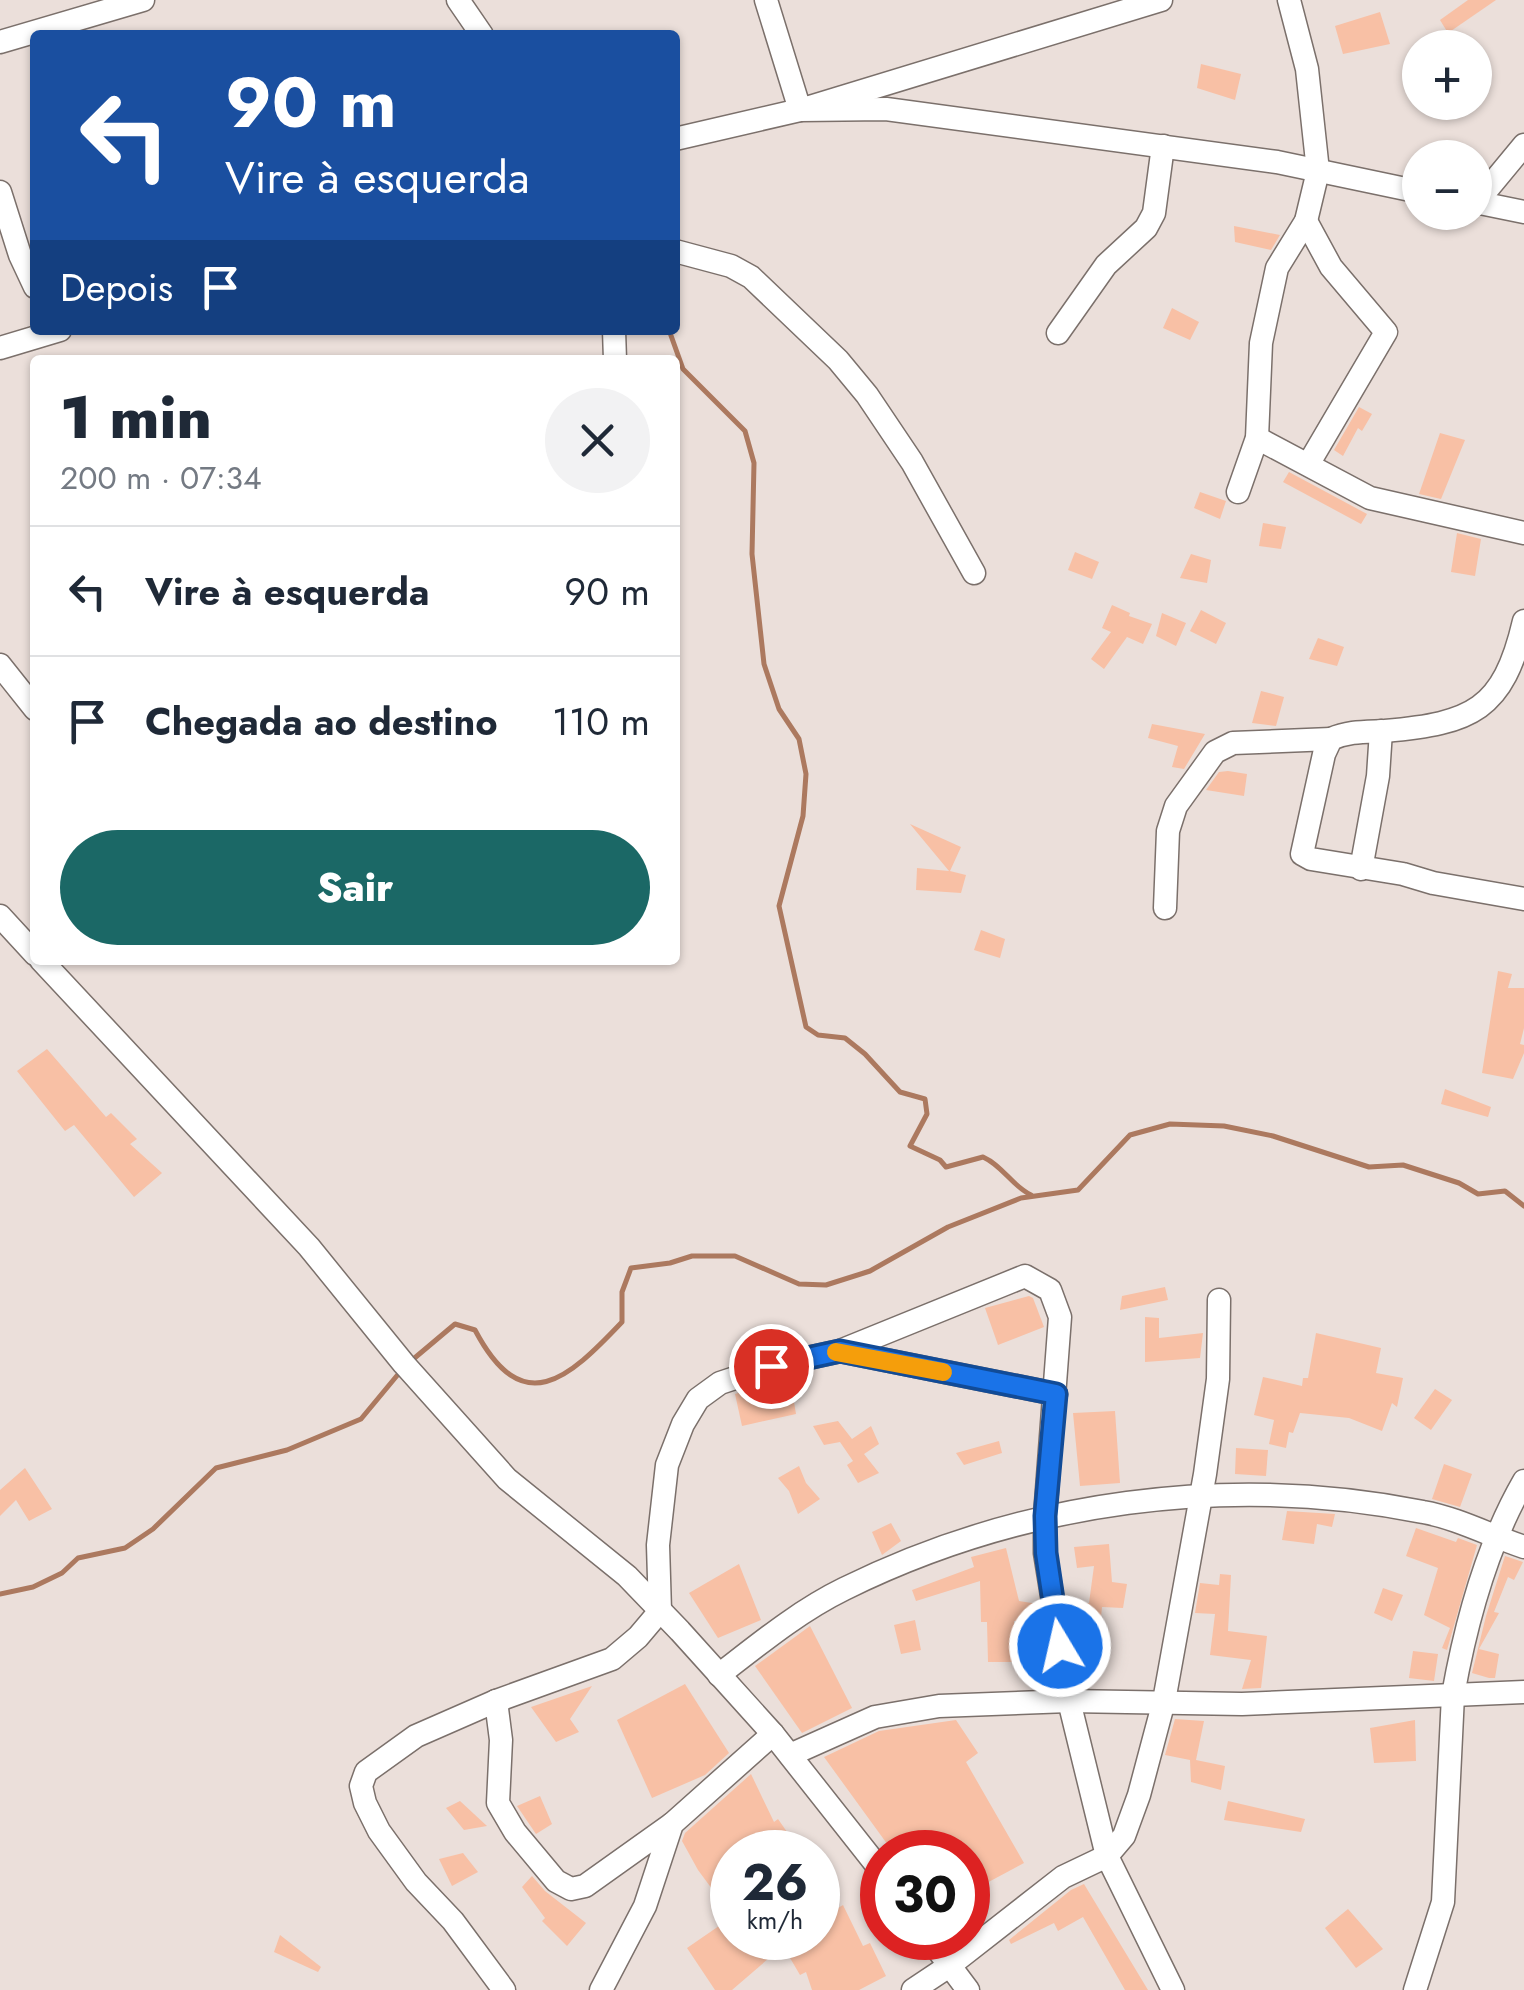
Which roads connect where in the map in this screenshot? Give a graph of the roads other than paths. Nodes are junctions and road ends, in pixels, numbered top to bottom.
1 (144, 0) edge
2 (458, 0) edge
3 (766, 0) edge
4 (1161, 0) edge
5 (1289, 0) edge
6 (41, 30) edge
7 (479, 30) edge
8 (30, 33) edge
9 (0, 42) edge
10 (800, 110) junction
11 (680, 139) edge
12 (1524, 145) edge
13 (1163, 146) junction
14 (1318, 171) junction
15 (1492, 185) edge
16 (1402, 188) edge
17 (0, 192) edge
18 (1492, 205) edge
19 (1524, 212) edge
20 (1306, 221) junction
21 (680, 252) edge
22 (30, 276) edge
23 (1058, 333) dead end
24 (42, 335) edge
25 (0, 348) edge
26 (1257, 438) junction
27 (1309, 464) junction
28 (1238, 492) dead end
29 (1524, 533) edge
30 (974, 572) dead end
31 (1524, 621) edge
32 (0, 665) edge
33 (30, 703) edge
34 (1382, 731) junction
35 (1330, 739) junction
36 (1361, 870) junction
37 (1524, 898) edge
38 (1165, 908) dead end
39 (0, 916) edge
40 (30, 949) edge
41 (46, 965) edge
42 (1219, 1300) dead end
43 (840, 1351) junction
44 (1056, 1394) junction
45 (1524, 1481) edge
46 (1201, 1496) junction
47 (1045, 1516) junction
48 (1497, 1538) junction
49 (1524, 1547) edge
50 (660, 1611) junction
51 (719, 1675) junction
52 (1524, 1692) edge
53 (1453, 1694) junction
54 (496, 1701) junction
55 (1164, 1701) junction
56 (1069, 1702) junction
57 (773, 1734) junction
58 (790, 1755) junction
59 (672, 1824) junction
60 (860, 1844) edge
61 (1107, 1856) junction
62 (945, 1960) edge
63 (949, 1966) junction
64 (504, 1990) edge
65 (601, 1990) edge
66 (913, 1990) edge
67 (968, 1990) edge
68 (1173, 1990) edge
69 (1415, 1990) edge

1 - 6 street
2 - 7 street
3 - 10 street
4 - 10 street
5 - 14 street
8 - 9 street
10 - 11 street
10 - 13 street
12 - 15 street
13 - 14 street
13 - 23 street
14 - 16 street
14 - 20 street
17 - 22 street
18 - 19 street
20 - 26 street
20 - 27 street
21 - 30 street
24 - 25 street
26 - 27 street
26 - 28 street
27 - 29 street
31 - 34 street
32 - 33 street
34 - 35 street
34 - 36 street
35 - 36 street
35 - 38 street
36 - 37 street
39 - 40 street
41 - 50 street
42 - 46 street
43 - 44 street
43 - 44 street
43 - 50 street
44 - 47 street
45 - 48 street
46 - 47 street
46 - 48 street
46 - 55 street
47 - 51 street
47 - 56 street
48 - 49 street
48 - 53 street
50 - 51 street
50 - 54 street
51 - 57 street
52 - 53 street
53 - 55 street
53 - 69 street
54 - 59 street
54 - 64 street
55 - 56 street
55 - 61 street
56 - 58 street
56 - 61 street
57 - 58 street
57 - 59 street
58 - 60 street
59 - 65 street
61 - 63 street
61 - 68 street
62 - 63 street
63 - 66 street
63 - 67 street

